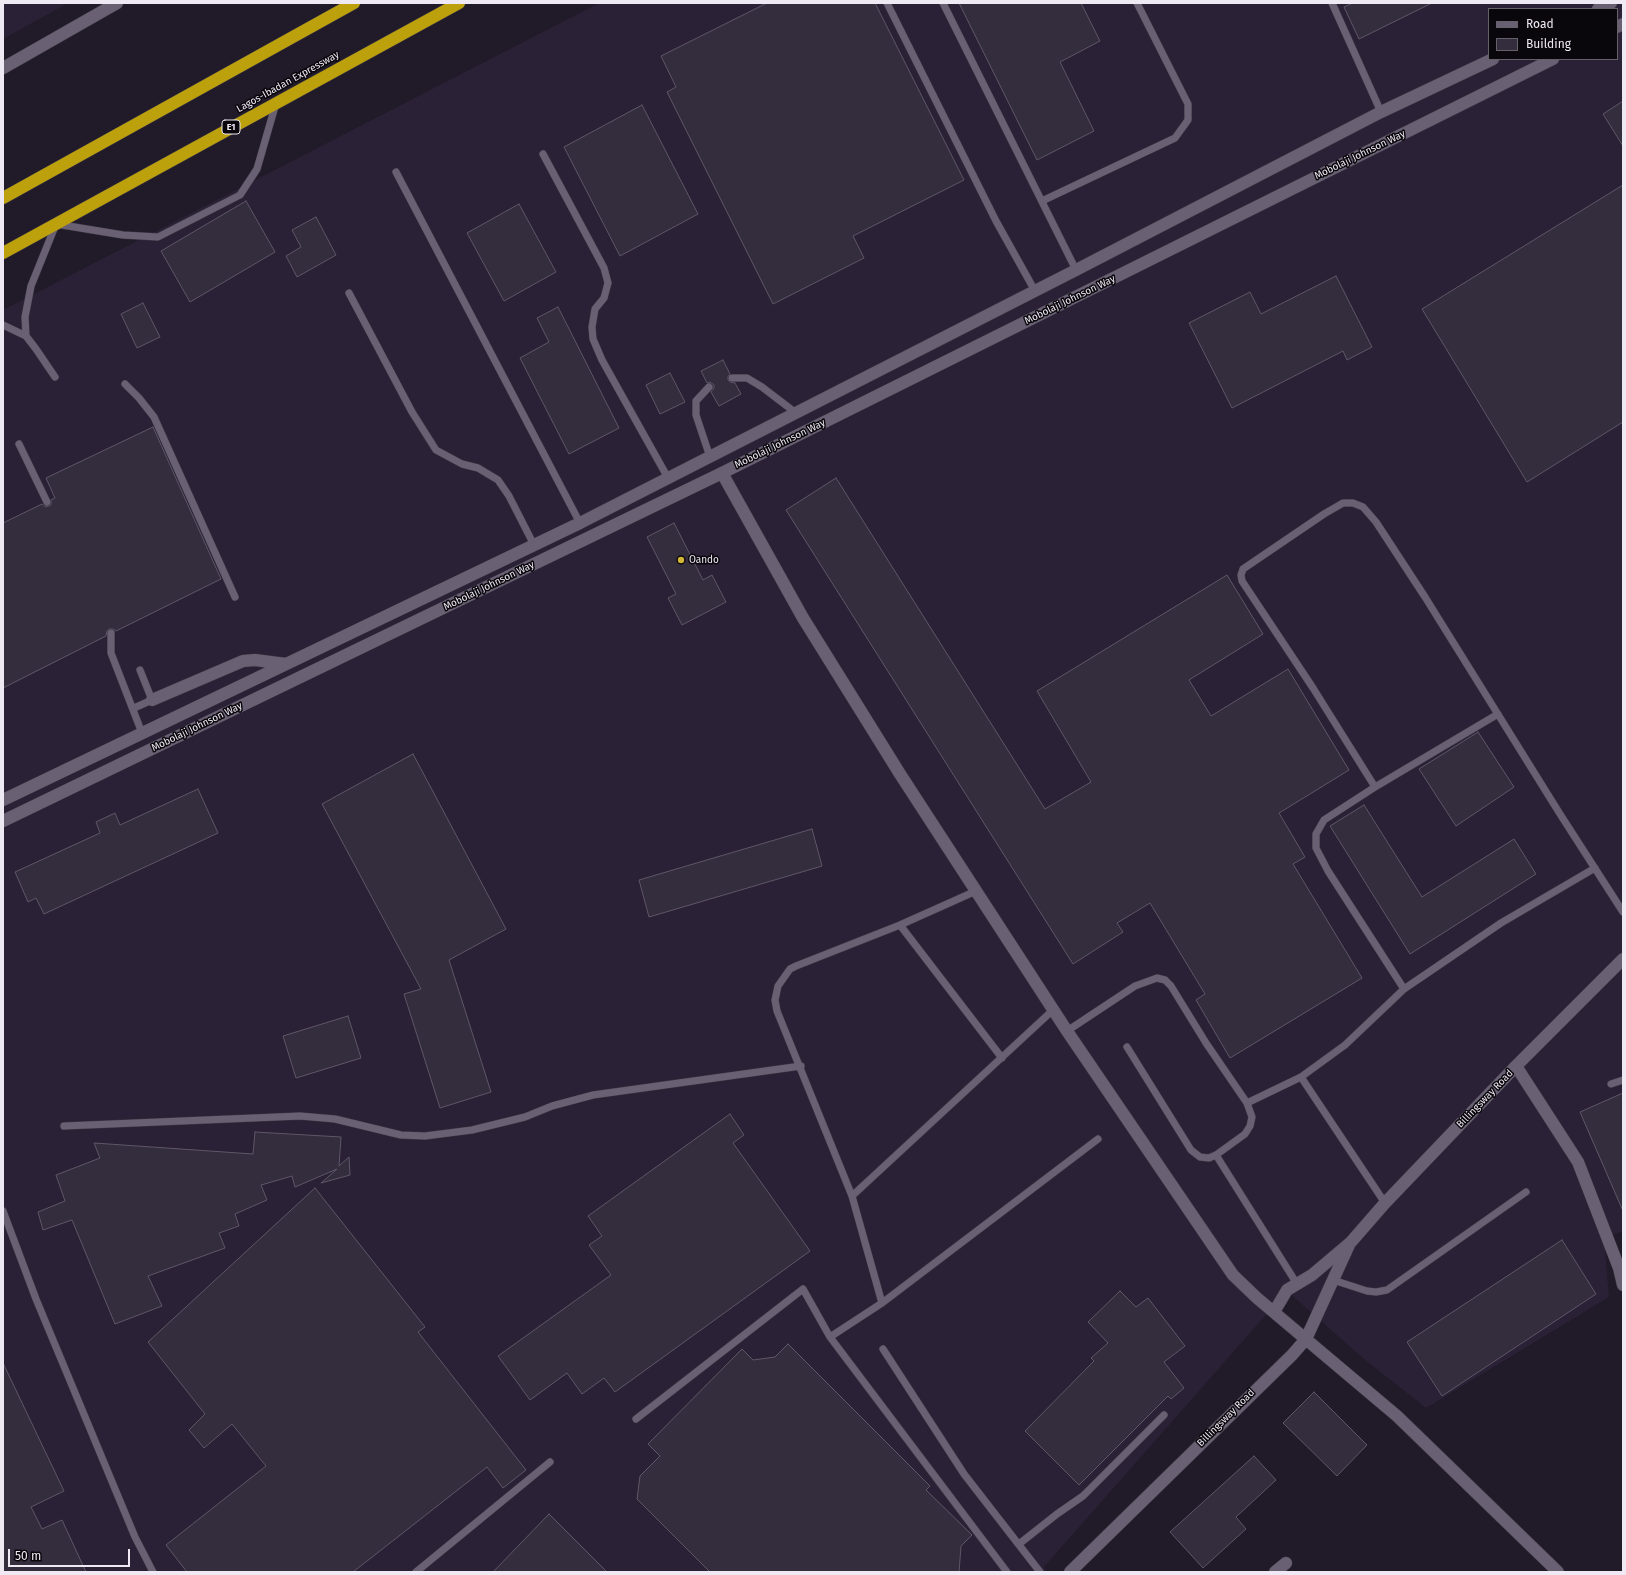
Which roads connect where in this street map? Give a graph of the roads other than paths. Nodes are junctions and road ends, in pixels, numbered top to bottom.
1 (117, 3) edge
2 (354, 3) edge
3 (459, 3) edge
4 (887, 3) edge
5 (943, 3) edge
6 (1137, 3) edge
7 (1332, 3) edge
8 (1611, 3) edge
9 (1600, 8) edge
10 (1491, 60) edge
11 (1551, 60) edge
12 (3, 68) edge
13 (276, 102) junction
14 (1381, 112) junction
15 (543, 154) dead end
16 (396, 172) dead end
17 (3, 198) edge
18 (1042, 202) junction
19 (56, 224) junction
20 (3, 253) edge
21 (1076, 270) junction
22 (1035, 291) junction
23 (349, 293) dead end
24 (3, 325) edge
25 (26, 336) junction
26 (55, 377) dead end
27 (732, 378) dead end
28 (125, 384) dead end
29 (709, 387) dead end
30 (796, 413) junction
31 (19, 444) dead end
32 (710, 457) junction
33 (722, 473) junction
34 (668, 478) junction
35 (47, 502) dead end
36 (580, 523) junction
37 (534, 545) junction
38 (235, 597) dead end
39 (111, 633) dead end
40 (286, 664) junction
41 (140, 670) dead end
42 (152, 700) junction
43 (134, 708) junction
44 (1498, 714) junction
45 (142, 732) junction
46 (1375, 788) junction
47 (3, 800) edge
48 (3, 821) edge
49 (1595, 868) junction
50 (976, 890) junction
51 (1623, 912) edge
52 (900, 925) junction
53 (1622, 961) edge
54 (1404, 989) junction
55 (1053, 1010) junction
56 (1067, 1031) junction
57 (1127, 1047) dead end
58 (1002, 1058) junction
59 (801, 1066) junction
60 (1516, 1066) junction
61 (1301, 1077) junction
62 (1623, 1080) edge
63 (1611, 1084) dead end
64 (1247, 1103) junction
65 (64, 1126) dead end
66 (1098, 1139) dead end
67 (1216, 1155) junction
68 (1526, 1192) dead end
69 (852, 1196) junction
70 (1385, 1203) junction
71 (3, 1211) edge
72 (1351, 1242) junction
73 (1333, 1280) junction
74 (1297, 1284) junction
75 (1623, 1285) edge
76 (882, 1303) junction
77 (1274, 1312) junction
78 (830, 1337) junction
79 (1306, 1339) junction
80 (882, 1349) dead end
81 (1164, 1415) dead end
82 (636, 1419) dead end
83 (550, 1462) dead end
84 (1019, 1544) junction
85 (1286, 1563) dead end
86 (153, 1572) edge
87 (416, 1572) edge
88 (1007, 1572) edge
89 (1040, 1572) edge
90 (1070, 1572) edge
91 (1275, 1572) edge
92 (1557, 1572) edge

1 - 12 street
2 - 17 highway
3 - 13 highway, Lagos-Ibadan Expressway / E1
4 - 22 lane
5 - 18 lane
6 - 18 lane
7 - 14 lane
8 - 9 street
10 - 14 street, Mobolaji Johnson Way
11 - 33 street, Mobolaji Johnson Way
13 - 19 highway, Lagos-Ibadan Expressway / E1
13 - 19 lane
14 - 21 street, Mobolaji Johnson Way
15 - 34 lane
16 - 36 lane
18 - 21 lane
19 - 20 highway, Lagos-Ibadan Expressway / E1
19 - 25 lane
21 - 22 street, Mobolaji Johnson Way
22 - 30 street, Mobolaji Johnson Way
23 - 37 lane
24 - 25 lane
25 - 26 lane
27 - 30 lane
28 - 38 lane
29 - 32 lane
30 - 32 street, Mobolaji Johnson Way
31 - 35 lane
32 - 34 street, Mobolaji Johnson Way
33 - 48 street, Mobolaji Johnson Way
33 - 50 street
34 - 36 street, Mobolaji Johnson Way
36 - 37 street, Mobolaji Johnson Way
37 - 40 street, Mobolaji Johnson Way
39 - 43 lane
40 - 42 street
40 - 45 street, Mobolaji Johnson Way
41 - 42 lane
42 - 43 lane
43 - 45 lane
44 - 46 lane
44 - 46 lane
44 - 49 lane
45 - 47 street, Mobolaji Johnson Way
46 - 54 lane
49 - 51 lane
49 - 54 lane
50 - 52 lane
50 - 55 street
52 - 58 lane
52 - 59 lane
53 - 60 street, Billingsway Road
54 - 61 lane
55 - 56 street
55 - 58 lane
56 - 64 lane
56 - 77 street
57 - 67 lane
58 - 69 lane
59 - 65 lane
59 - 69 lane
60 - 70 street, Billingsway Road
60 - 75 street
61 - 64 lane
61 - 70 lane
62 - 63 lane
64 - 67 lane
66 - 76 lane
67 - 74 lane
68 - 73 lane
69 - 76 lane
70 - 72 street, Billingsway Road
71 - 86 lane
72 - 73 street, Billingsway Road
72 - 74 street, Billingsway Road
73 - 79 street, Billingsway Road
74 - 77 street, Billingsway Road
76 - 78 lane
77 - 79 street
78 - 82 lane
78 - 88 lane
79 - 90 street, Billingsway Road
79 - 92 street
80 - 84 lane
81 - 84 lane
83 - 87 lane
84 - 89 lane
85 - 91 street

